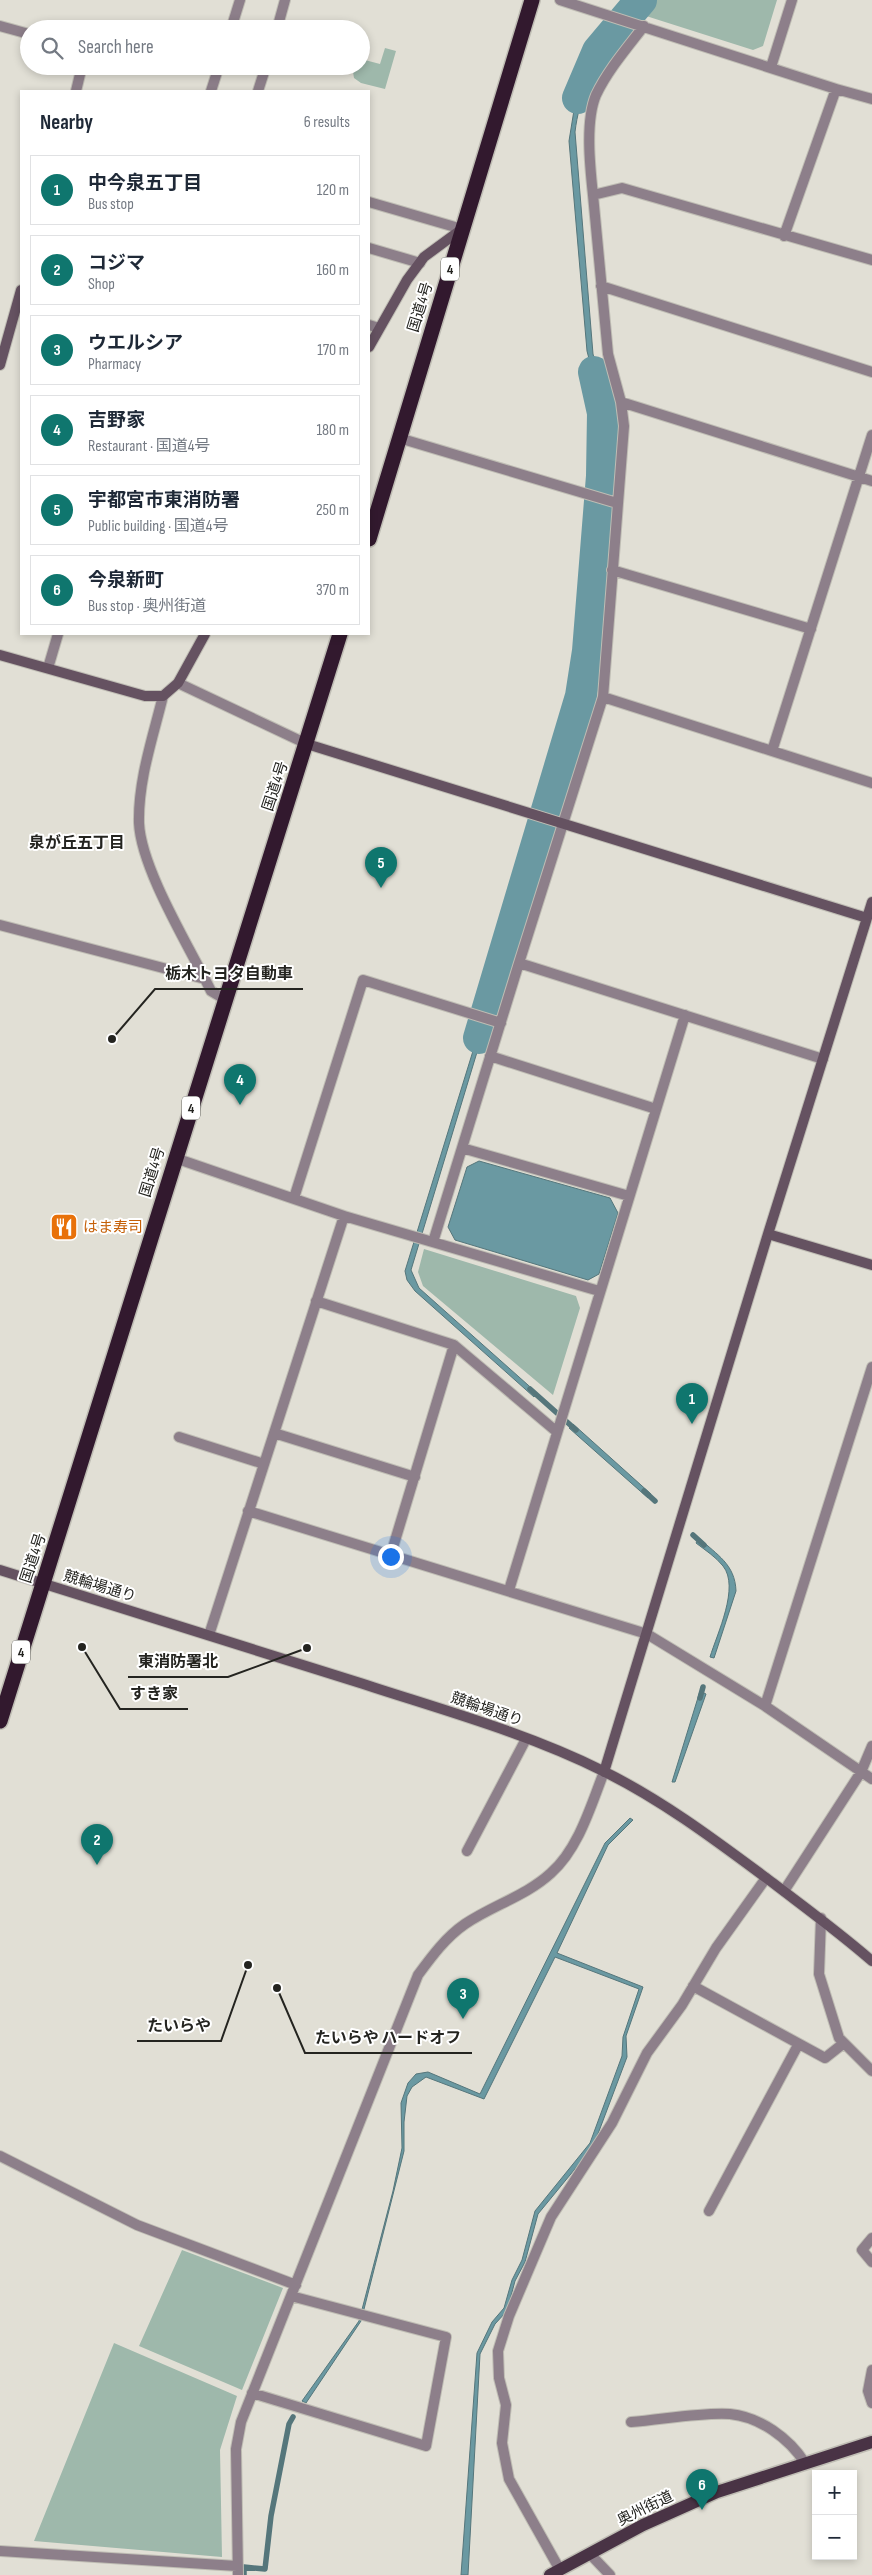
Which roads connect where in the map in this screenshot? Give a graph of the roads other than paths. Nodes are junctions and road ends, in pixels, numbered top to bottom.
1 (240, 0) edge
2 (285, 0) edge
3 (532, 0) edge
4 (560, 0) edge
5 (792, 0) edge
6 (234, 20) edge
7 (279, 20) edge
8 (0, 26) edge
9 (644, 26) junction
10 (20, 32) edge
11 (771, 67) junction
12 (80, 75) edge
13 (216, 75) edge
14 (263, 75) edge
15 (836, 89) junction
16 (76, 90) edge
17 (211, 90) edge
18 (258, 90) edge
19 (872, 99) edge
20 (593, 195) junction
21 (370, 202) edge
22 (462, 229) junction
23 (784, 236) junction
24 (370, 248) edge
25 (872, 260) edge
26 (420, 263) junction
27 (601, 286) junction
28 (20, 294) edge
29 (374, 327) edge
30 (370, 342) edge
31 (0, 365) edge
32 (872, 372) edge
33 (621, 402) junction
34 (872, 435) edge
35 (399, 438) junction
36 (859, 477) junction
37 (872, 481) edge
38 (616, 503) junction
39 (370, 536) edge
40 (612, 570) junction
41 (811, 629) junction
42 (58, 635) edge
43 (205, 635) edge
44 (340, 635) edge
45 (0, 655) edge
46 (48, 668) junction
47 (178, 683) junction
48 (162, 696) junction
49 (602, 697) junction
50 (307, 744) junction
51 (772, 751) junction
52 (872, 783) edge
53 (562, 823) junction
54 (872, 902) edge
55 (867, 918) junction
56 (0, 924) edge
57 (519, 963) junction
58 (205, 979) junction
59 (226, 1000) junction
60 (685, 1015) junction
61 (500, 1023) junction
62 (490, 1056) junction
63 (823, 1059) junction
64 (656, 1110) junction
65 (462, 1148) junction
66 (175, 1158) junction
67 (629, 1196) junction
68 (294, 1198) junction
69 (344, 1216) junction
70 (768, 1234) junction
71 (433, 1242) junction
72 (872, 1265) edge
73 (599, 1291) junction
74 (316, 1301) junction
75 (454, 1345) junction
76 (872, 1367) edge
77 (867, 1401) edge
78 (557, 1431) junction
79 (274, 1433) junction
80 (179, 1438) dead end
81 (264, 1464) junction
82 (415, 1477) junction
83 (248, 1511) junction
84 (391, 1554) junction
85 (0, 1570) edge
86 (43, 1584) junction
87 (509, 1590) junction
88 (647, 1634) junction
89 (209, 1635) junction
90 (766, 1706) junction
91 (0, 1721) edge
92 (526, 1739) junction
93 (872, 1746) edge
94 (604, 1772) junction
95 (861, 1772) junction
96 (872, 1780) edge
97 (467, 1851) dead end
98 (766, 1878) junction
99 (784, 1892) junction
100 (820, 1918) junction
101 (872, 1961) edge
102 (693, 1986) junction
103 (844, 2043) junction
104 (798, 2046) junction
105 (872, 2071) edge
106 (0, 2156) edge
107 (709, 2211) dead end
108 (872, 2238) edge
109 (872, 2262) edge
110 (296, 2285) junction
111 (292, 2296) junction
112 (872, 2370) edge
113 (252, 2393) junction
114 (872, 2403) edge
115 (631, 2422) dead end
116 (872, 2442) edge
117 (805, 2463) junction
118 (0, 2551) edge
119 (590, 2554) junction
120 (237, 2570) edge
121 (555, 2572) edge
122 (610, 2575) edge

1 - 6 street
2 - 7 street
3 - 22 highway, 国道4号 / 4
4 - 9 street
5 - 11 street
8 - 10 street
9 - 11 street
9 - 20 street
11 - 15 street
12 - 16 street
13 - 17 street
14 - 18 street
15 - 19 street
15 - 23 street
20 - 23 street
20 - 27 street
21 - 22 street
22 - 26 street
22 - 35 highway, 国道4号 / 4
23 - 25 street
24 - 26 street
26 - 29 street
27 - 32 street
27 - 33 street
28 - 31 street
29 - 30 street
33 - 36 street
33 - 38 street
34 - 36 street
35 - 38 street
35 - 39 highway, 国道4号 / 4
36 - 37 street
36 - 41 street
38 - 40 street
40 - 41 street
40 - 49 street
41 - 51 street
42 - 46 street
43 - 47 street
44 - 50 highway, 国道4号 / 4
45 - 46 street
46 - 48 street
47 - 48 street
47 - 50 street
48 - 58 street
49 - 51 street
49 - 53 street
50 - 53 street
50 - 59 highway, 国道4号 / 4
51 - 52 street
53 - 55 street
53 - 57 street
54 - 55 street
55 - 63 street
56 - 58 street
57 - 60 street
57 - 61 street
58 - 59 street
59 - 66 highway, 国道4号 / 4
60 - 63 street
60 - 64 street
61 - 62 street
61 - 68 street
62 - 64 street
62 - 65 street
63 - 70 street
64 - 67 street
65 - 67 street
65 - 71 street
66 - 68 street
66 - 86 highway, 国道4号 / 4
67 - 73 street
68 - 69 street
69 - 71 street
69 - 74 street
70 - 72 street
70 - 88 street
71 - 73 street
73 - 78 street
74 - 75 street
74 - 79 street
75 - 78 street
75 - 82 street
76 - 77 street
77 - 90 street
78 - 87 street
79 - 81 street
79 - 82 street
80 - 81 street
81 - 83 street
82 - 84 street
83 - 84 street
83 - 89 street
84 - 87 street
85 - 86 street, 競輪場通り
86 - 89 street, 競輪場通り
86 - 91 highway, 国道4号 / 4
87 - 88 street
88 - 90 street
88 - 94 street
89 - 92 street, 競輪場通り
90 - 95 street
92 - 94 street, 競輪場通り
92 - 97 street
93 - 95 street
94 - 98 street, 競輪場通り
94 - 110 street
95 - 96 street
95 - 99 street
98 - 99 street, 競輪場通り
98 - 102 street
99 - 100 street, 競輪場通り
100 - 101 street, 競輪場通り
100 - 103 street
102 - 104 street
102 - 121 street
103 - 104 street
103 - 105 street
104 - 107 street
106 - 110 street
108 - 109 street
110 - 111 street
111 - 113 street
111 - 113 street
112 - 114 street
113 - 120 street
115 - 117 street
116 - 117 main road, 奥州街道
117 - 119 main road, 奥州街道
118 - 120 street
119 - 121 main road, 奥州街道
119 - 122 street

